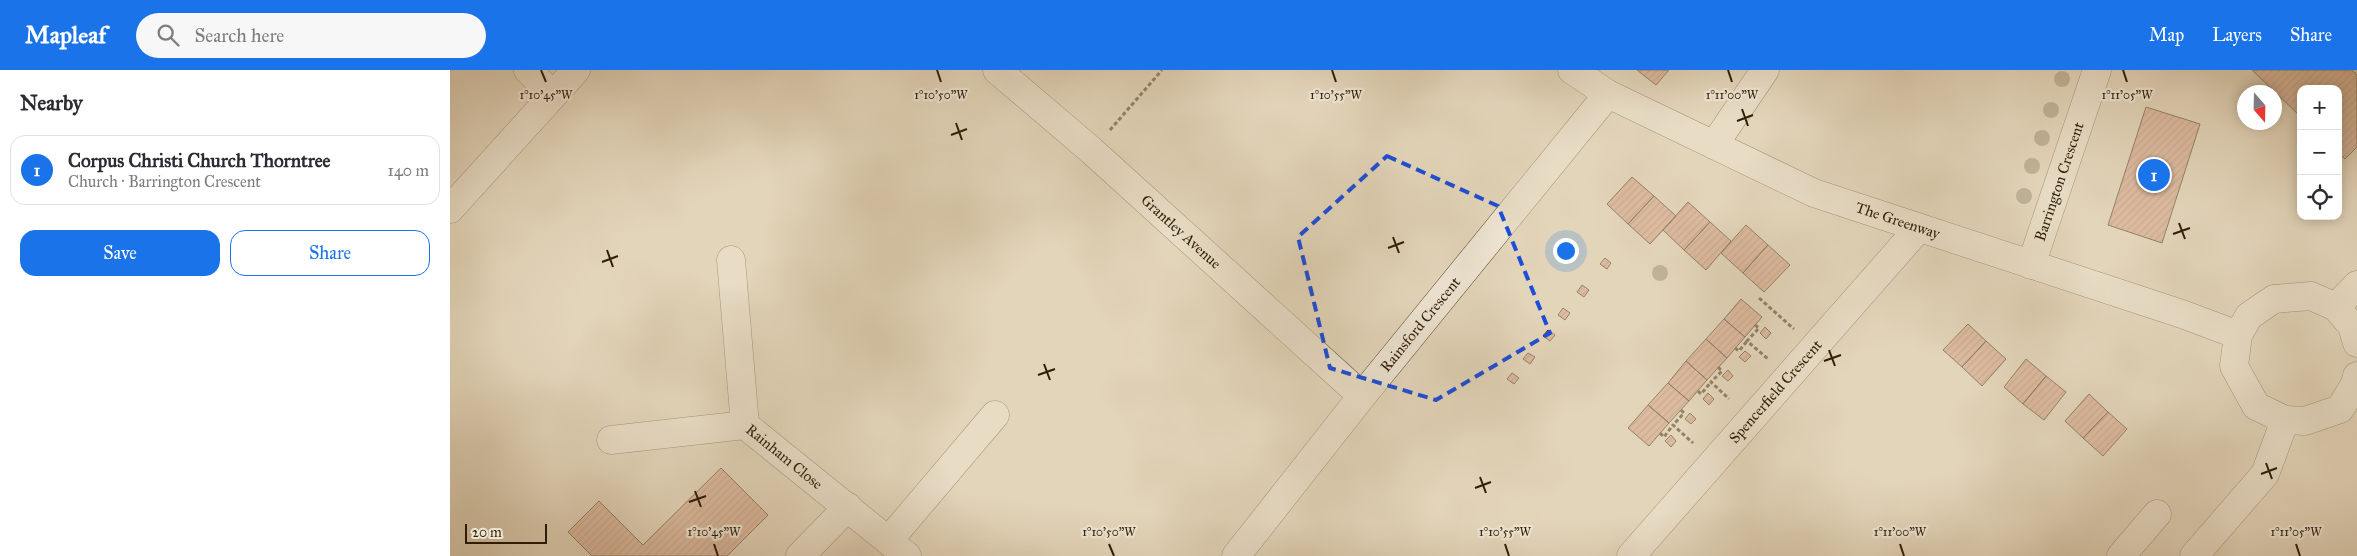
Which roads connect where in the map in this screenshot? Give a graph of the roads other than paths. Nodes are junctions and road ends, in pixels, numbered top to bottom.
1 (528, 70) edge
2 (576, 70) edge
3 (998, 70) edge
4 (1572, 70) edge
5 (1765, 70) edge
6 (2097, 70) edge
7 (552, 94) junction
8 (1608, 94) junction
9 (1714, 145) junction
10 (450, 209) edge
11 (1919, 228) junction
12 (731, 260) dead end
13 (2031, 265) junction
14 (2357, 285) edge
15 (2336, 307) junction
16 (2238, 335) junction
17 (2357, 343) edge
18 (2357, 376) edge
19 (1362, 396) junction
20 (995, 415) dead end
21 (2349, 416) edge
22 (2285, 420) junction
23 (745, 425) junction
24 (611, 440) dead end
25 (848, 507) junction
26 (2157, 514) dead end
27 (898, 548) edge
28 (800, 556) edge
29 (1236, 556) edge
30 (1631, 556) edge
31 (2121, 556) edge
32 (2194, 556) edge

1 - 7 street
2 - 7 street
3 - 19 street, Grantley Avenue
4 - 8 street, The Greenway
5 - 9 street
6 - 13 street, Barrington Crescent
7 - 10 street
8 - 9 street, The Greenway
8 - 19 street, Rainsford Crescent
9 - 11 street, The Greenway
11 - 13 street, The Greenway
11 - 30 street, Spencerfield Crescent
12 - 23 street, Rainham Close
13 - 16 street, The Greenway
14 - 15 street
15 - 16 street
15 - 17 street
16 - 22 street
18 - 21 street
19 - 29 street, Rainsford Crescent
20 - 27 street
21 - 22 street
22 - 32 street
23 - 24 street
23 - 25 street, Rainham Close
25 - 27 street, Rainham Close
25 - 28 street
26 - 31 street

